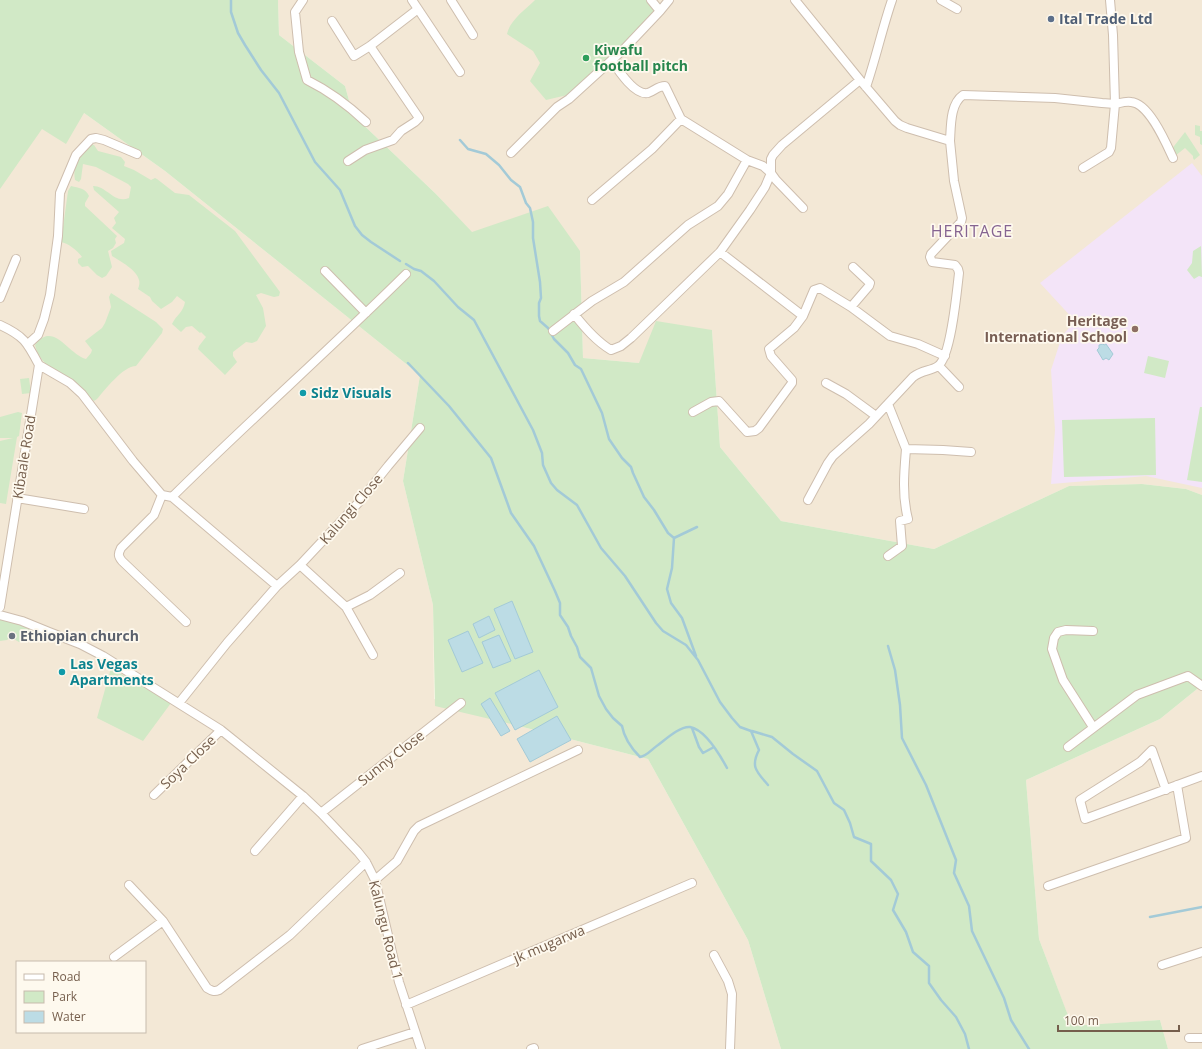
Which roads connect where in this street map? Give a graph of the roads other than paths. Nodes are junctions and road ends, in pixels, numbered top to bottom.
1 (302, 0) edge
2 (412, 0) edge
3 (450, 0) edge
4 (651, 0) edge
5 (669, 0) edge
6 (795, 0) edge
7 (892, 0) edge
8 (941, 0) edge
9 (1110, 0) edge
10 (418, 9) junction
11 (957, 9) dead end
12 (660, 11) junction
13 (332, 21) dead end
14 (473, 35) dead end
15 (370, 46) junction
16 (612, 61) junction
17 (460, 72) dead end
18 (860, 80) junction
19 (866, 87) junction
20 (1115, 104) junction
21 (682, 119) junction
22 (366, 122) dead end
23 (950, 141) junction
24 (511, 153) dead end
25 (137, 154) dead end
26 (1173, 158) dead end
27 (748, 160) junction
28 (348, 161) dead end
29 (1083, 168) dead end
30 (771, 173) junction
31 (592, 200) dead end
32 (803, 208) dead end
33 (720, 252) junction
34 (16, 259) dead end
35 (853, 267) dead end
36 (325, 271) dead end
37 (406, 274) dead end
38 (0, 298) edge
39 (851, 307) junction
40 (366, 313) junction
41 (574, 314) junction
42 (803, 316) junction
43 (0, 325) edge
44 (553, 331) dead end
45 (28, 344) junction
46 (945, 356) junction
47 (39, 365) junction
48 (939, 366) junction
49 (826, 383) dead end
50 (958, 387) dead end
51 (888, 404) junction
52 (693, 412) dead end
53 (876, 416) junction
54 (420, 428) dead end
55 (906, 449) junction
56 (971, 452) dead end
57 (162, 495) junction
58 (172, 497) junction
59 (17, 498) junction
60 (808, 500) dead end
61 (84, 509) dead end
62 (888, 556) dead end
63 (300, 565) junction
64 (400, 573) dead end
65 (277, 586) junction
66 (0, 607) edge
67 (346, 607) junction
68 (0, 615) edge
69 (186, 622) dead end
70 (1093, 631) dead end
71 (373, 655) dead end
72 (1202, 686) edge
73 (179, 703) junction
74 (461, 703) dead end
75 (1093, 727) junction
76 (221, 730) junction
77 (1068, 747) dead end
78 (578, 750) dead end
79 (1202, 776) edge
80 (1177, 785) junction
81 (1166, 790) junction
82 (154, 795) dead end
83 (303, 796) junction
84 (321, 813) junction
85 (255, 851) dead end
86 (366, 862) junction
87 (375, 880) junction
88 (692, 883) dead end
89 (129, 885) dead end
90 (1048, 886) dead end
91 (163, 921) junction
92 (1202, 952) edge
93 (714, 955) dead end
94 (114, 957) dead end
95 (1162, 965) dead end
96 (406, 1005) junction
97 (415, 1032) junction
98 (1189, 1038) dead end
99 (1202, 1038) edge
100 (362, 1049) edge
101 (421, 1049) edge
102 (730, 1049) edge

1 - 22 street
2 - 10 street
3 - 14 street
4 - 12 street
5 - 12 street
6 - 18 street
7 - 19 street
8 - 11 street
9 - 20 street
10 - 15 street
10 - 17 street
12 - 16 street
13 - 15 street
15 - 28 street
16 - 21 street
16 - 24 street
18 - 19 street
18 - 30 street
19 - 23 street
20 - 23 street
20 - 26 street
20 - 29 street
21 - 27 street
21 - 31 street
23 - 46 street
25 - 45 street
27 - 30 street
27 - 41 street
30 - 32 street
30 - 33 street
33 - 41 street
33 - 42 street
34 - 38 street
35 - 39 street
36 - 40 street
37 - 40 street
39 - 42 street
39 - 46 street
40 - 58 street
41 - 44 street
42 - 52 street
43 - 45 street
45 - 47 street
46 - 48 street
47 - 57 street
47 - 59 street, Kibaale Road
48 - 50 street
48 - 51 street
49 - 53 street
51 - 53 street
51 - 55 street
53 - 60 street
54 - 63 street, Kalungi Close
55 - 56 street
55 - 62 street
57 - 58 street
57 - 69 street
58 - 65 street
59 - 61 street
59 - 66 street, Kibaale Road
63 - 65 street, Kalungi Close
63 - 67 street
64 - 67 street
65 - 73 street, Kalungi Close
67 - 71 street
68 - 73 street, Kalungu Road 1
70 - 75 street
72 - 75 street
73 - 76 street, Kalungu Road 1
74 - 84 street, Sunny Close
75 - 77 street
76 - 82 street, Soya Close
76 - 83 street, Kalungu Road 1
78 - 87 street
79 - 80 street
80 - 81 street
80 - 90 street
81 - 81 street
83 - 84 street, Kalungu Road 1
83 - 85 street
84 - 86 street, Kalungu Road 1
86 - 87 street, Kalungu Road 1
86 - 91 street
87 - 96 street, Kalungu Road 1
88 - 96 street, jk mugarwa
89 - 91 street
91 - 94 street
92 - 95 street
93 - 102 street
96 - 97 street, Kalungu Road 1
97 - 100 street
97 - 101 street, Kalungu Road 1
98 - 99 street

